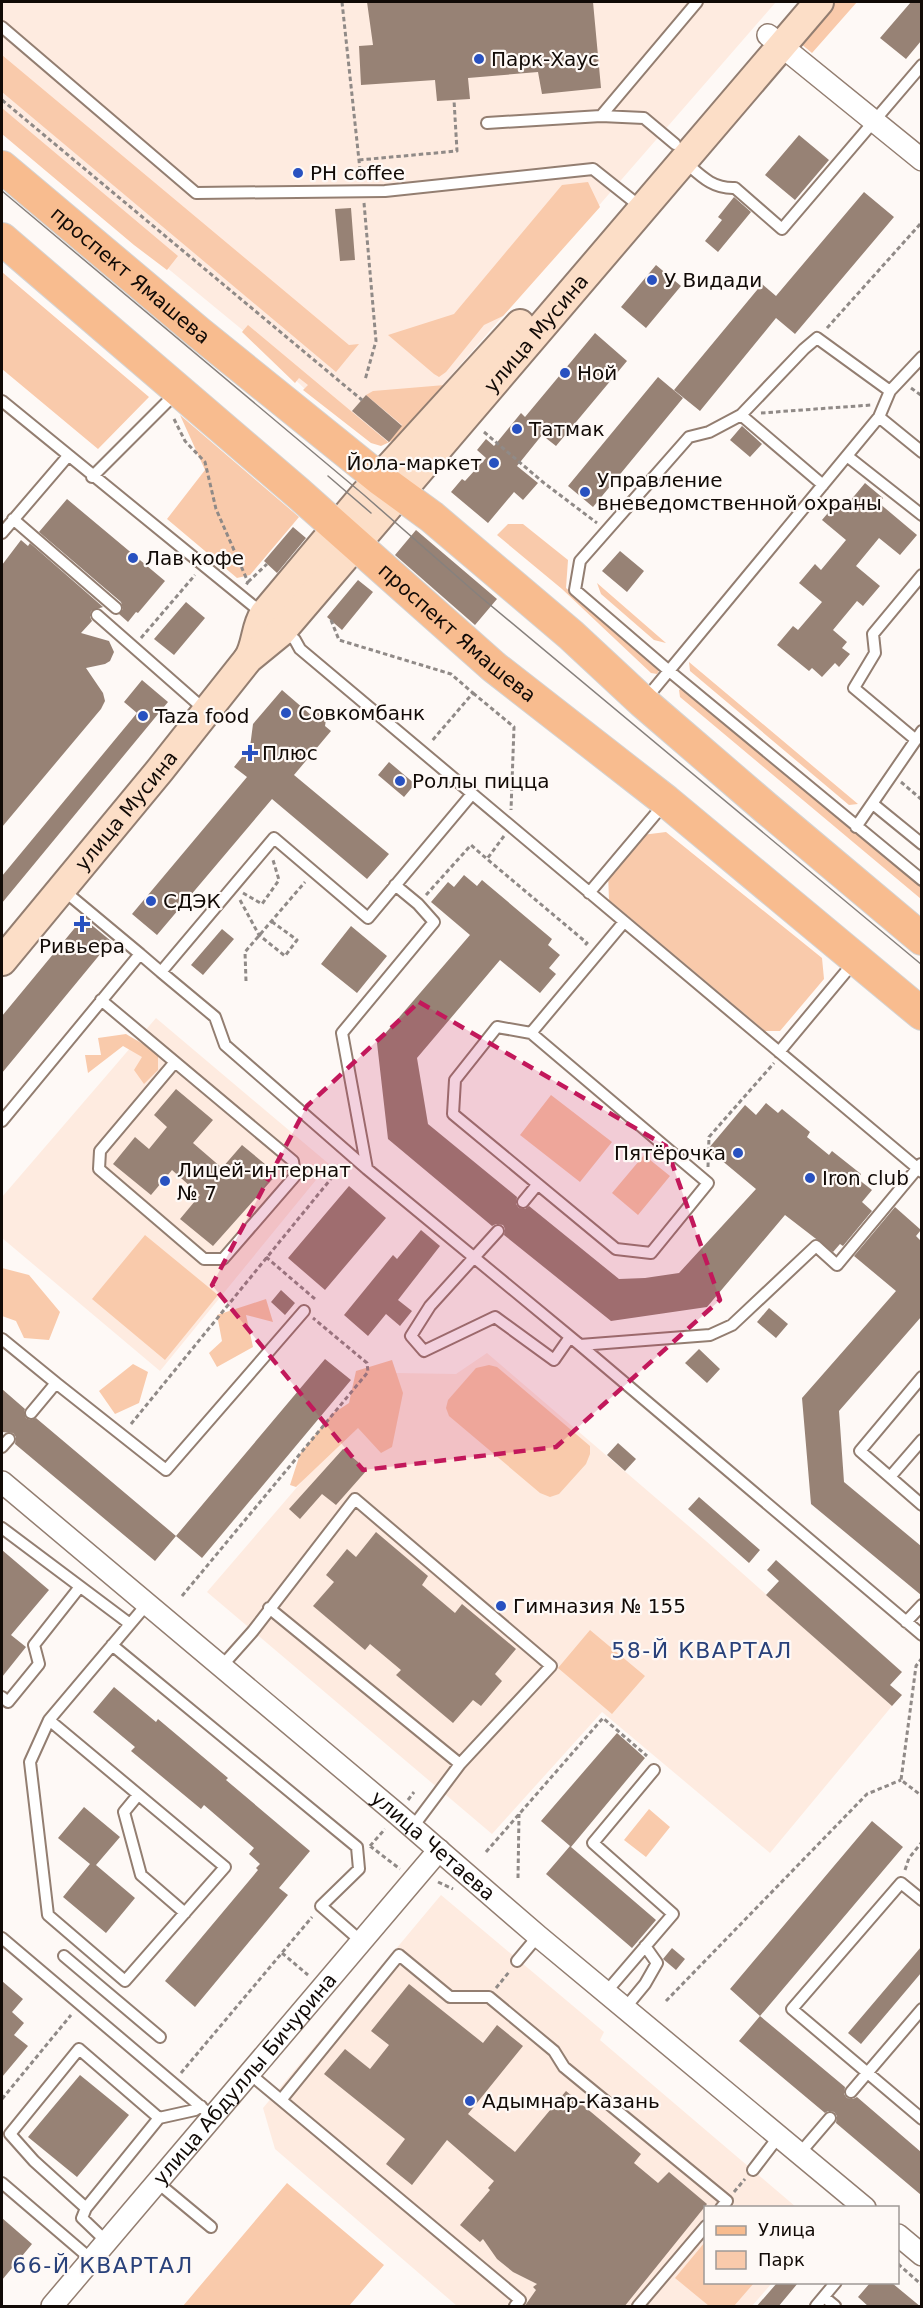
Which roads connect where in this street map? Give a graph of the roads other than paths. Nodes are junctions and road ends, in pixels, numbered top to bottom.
1 (697, 2) edge
2 (796, 2) edge
3 (819, 2) edge
4 (2, 27) edge
5 (774, 40) junction
6 (921, 65) edge
7 (601, 116) junction
8 (874, 120) junction
9 (488, 123) dead end
10 (679, 152) junction
11 (921, 160) edge
12 (2, 167) edge
13 (636, 203) junction
14 (2, 239) edge
15 (921, 357) edge
16 (178, 391) junction
17 (890, 391) junction
18 (2, 401) edge
19 (741, 415) junction
20 (879, 417) junction
21 (921, 452) edge
22 (68, 456) junction
23 (847, 456) junction
24 (92, 477) junction
25 (823, 485) junction
26 (389, 486) junction
27 (921, 515) edge
28 (14, 519) junction
29 (2, 533) edge
30 (346, 536) junction
31 (921, 574) edge
32 (116, 608) dead end
33 (97, 615) dead end
34 (274, 622) junction
35 (668, 670) junction
36 (643, 702) junction
37 (207, 711) junction
38 (919, 735) edge
39 (472, 794) junction
40 (666, 801) junction
41 (873, 804) junction
42 (856, 827) junction
43 (921, 844) edge
44 (921, 880) edge
45 (395, 885) junction
46 (62, 889) junction
47 (589, 893) junction
48 (624, 922) junction
49 (921, 939) edge
50 (140, 954) junction
51 (856, 959) junction
52 (2, 961) edge
53 (161, 972) junction
54 (101, 1000) junction
55 (921, 1014) edge
56 (531, 1033) junction
57 (780, 1053) junction
58 (175, 1062) junction
59 (2, 1121) edge
60 (920, 1168) edge
61 (367, 1169) junction
62 (537, 1185) junction
63 (523, 1202) dead end
64 (498, 1231) dead end
65 (475, 1258) junction
66 (304, 1311) road end
67 (570, 1337) junction
68 (2, 1339) edge
69 (580, 1345) junction
70 (921, 1377) edge
71 (56, 1383) junction
72 (31, 1413) dead end
73 (921, 1440) edge
74 (890, 1477) junction
75 (2, 1482) edge
76 (921, 1505) edge
77 (2, 1528) edge
78 (79, 1588) junction
79 (147, 1604) junction
80 (921, 1605) edge
81 (269, 1608) junction
82 (906, 1622) junction
83 (130, 1624) junction
84 (921, 1635) edge
85 (112, 1645) junction
86 (221, 1667) junction
87 (2, 1697) edge
88 (49, 1720) junction
89 (460, 1764) junction
90 (654, 1770) dead end
91 (138, 1795) junction
92 (412, 1828) junction
93 (440, 1850) junction
94 (921, 1900) edge
95 (185, 1913) junction
96 (538, 1936) junction
97 (2, 1938) edge
98 (362, 1941) junction
99 (645, 1946) junction
100 (64, 1956) dead end
101 (517, 1961) road end
102 (125, 1982) junction
103 (607, 1991) junction
104 (112, 1997) junction
105 (626, 2007) junction
106 (921, 2009) edge
107 (160, 2037) dead end
108 (868, 2073) junction
109 (250, 2074) junction
110 (851, 2092) dead end
111 (281, 2100) junction
112 (207, 2111) junction
113 (159, 2118) junction
114 (830, 2118) dead end
115 (921, 2119) edge
116 (779, 2136) junction
117 (800, 2153) junction
118 (753, 2170) road end
119 (2, 2183) edge
120 (158, 2183) junction
121 (724, 2204) edge
122 (863, 2206) edge
123 (86, 2208) junction
124 (211, 2227) dead end
125 (704, 2227) edge
126 (899, 2237) edge
127 (107, 2242) junction
128 (921, 2255) edge
129 (92, 2260) junction
130 (835, 2284) edge
131 (824, 2297) junction
132 (52, 2307) edge
133 (515, 2307) edge
134 (638, 2307) edge
135 (816, 2307) edge
136 (835, 2307) edge

1 - 7 lane
2 - 5 street, улица Мусина
3 - 5 street, улица Мусина
4 - 13 lane
5 - 8 street
5 - 10 street, улица Мусина
6 - 8 lane
7 - 9 lane
7 - 10 lane
8 - 10 lane
8 - 11 street
10 - 13 street, улица Мусина
12 - 26 main road, проспект Ямашева
13 - 26 street, улица Мусина
14 - 16 main road, проспект Ямашева
15 - 17 lane
16 - 24 lane
16 - 30 main road, проспект Ямашева
17 - 19 lane
17 - 20 lane
18 - 22 lane
19 - 25 lane
19 - 35 lane
20 - 21 lane
20 - 23 lane
22 - 24 lane
22 - 28 lane
23 - 25 lane
23 - 27 lane
24 - 34 lane
25 - 35 lane
26 - 30 street, улица Мусина
26 - 36 main road, проспект Ямашева
28 - 29 lane
28 - 32 lane
30 - 34 street, улица Мусина
30 - 40 main road, проспект Ямашева
31 - 38 lane
33 - 37 lane
34 - 37 street, улица Мусина
34 - 39 lane
35 - 36 lane
35 - 42 lane
36 - 49 main road, проспект Ямашева
37 - 46 street, улица Мусина
38 - 41 lane
39 - 45 lane
39 - 47 lane
40 - 47 lane
40 - 51 main road, проспект Ямашева
41 - 42 lane
41 - 43 lane
42 - 44 lane
45 - 53 lane
45 - 61 lane
46 - 50 lane
46 - 52 street, улица Мусина
47 - 48 lane
48 - 56 lane
48 - 57 lane
50 - 53 lane
50 - 54 lane
51 - 55 main road, проспект Ямашева
51 - 57 lane
53 - 61 lane
54 - 58 lane
54 - 59 lane
56 - 62 lane
56 - 62 lane
57 - 60 lane
58 - 58 lane
60 - 69 lane
61 - 65 lane
62 - 63 lane
64 - 65 lane
65 - 67 lane
65 - 67 lane
66 - 71 lane
67 - 69 lane
68 - 71 lane
69 - 82 lane
70 - 74 lane
71 - 72 lane
73 - 74 lane
74 - 76 lane
75 - 79 street, улица Четаева
77 - 78 lane
78 - 83 lane
78 - 87 lane
79 - 83 lane
79 - 86 street, улица Четаева
80 - 82 lane
81 - 86 lane
81 - 89 lane
81 - 89 lane
82 - 84 lane
83 - 85 lane
85 - 88 lane
85 - 98 lane
86 - 92 street, улица Четаева
88 - 91 lane
88 - 102 lane
89 - 92 lane
90 - 99 lane
91 - 95 lane
91 - 95 lane
92 - 93 street, улица Четаева
93 - 96 street, улица Четаева
93 - 98 street, улица Абдуллы Бичурина
94 - 108 lane
95 - 102 lane
96 - 101 lane
96 - 103 street, улица Четаева
97 - 112 lane
98 - 109 street, улица Абдуллы Бичурина
99 - 103 lane
99 - 105 lane
100 - 104 lane
102 - 104 lane
103 - 105 street, улица Четаева
104 - 107 lane
105 - 116 street, улица Четаева
106 - 108 lane
108 - 110 lane
108 - 115 lane
109 - 111 lane
109 - 112 street, улица Абдуллы Бичурина
111 - 121 lane
111 - 133 lane
112 - 113 lane
112 - 120 street, улица Абдуллы Бичурина
113 - 123 lane
113 - 123 lane
114 - 117 lane
116 - 117 street, улица Четаева
116 - 118 lane
117 - 122 street, улица Четаева
119 - 129 lane
120 - 124 lane
120 - 127 street, улица Абдуллы Бичурина
123 - 127 lane
125 - 134 lane
126 - 128 street
127 - 129 street, улица Абдуллы Бичурина
129 - 132 street, улица Абдуллы Бичурина
130 - 131 lane
131 - 135 lane
131 - 136 lane

